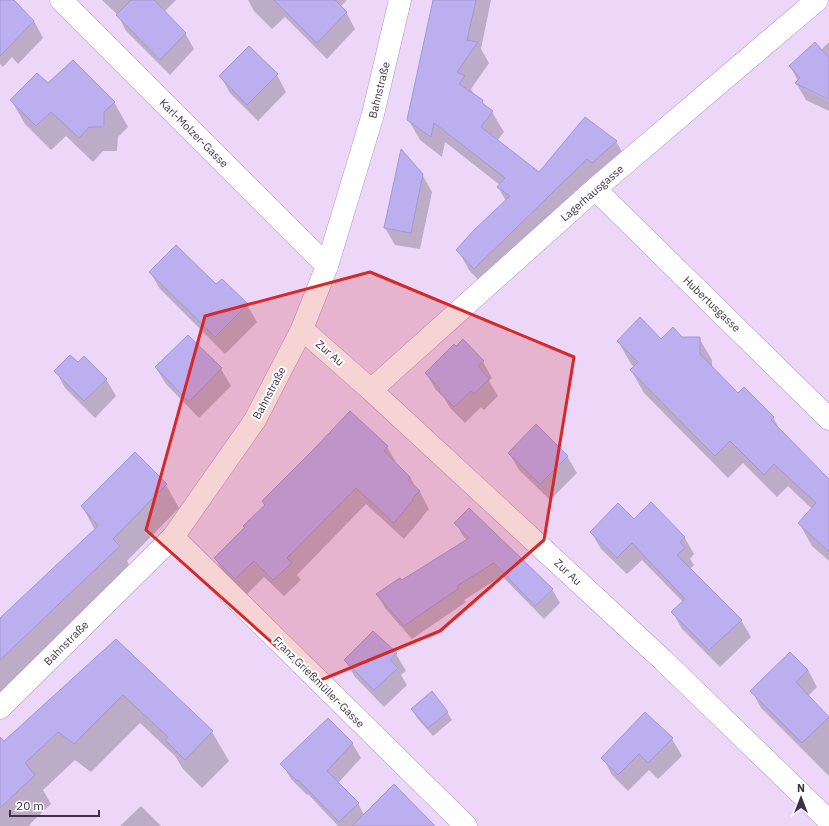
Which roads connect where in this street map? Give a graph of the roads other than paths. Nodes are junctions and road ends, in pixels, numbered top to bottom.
1 (61, 0) edge
2 (400, 0) edge
3 (817, 0) edge
4 (595, 189) junction
5 (327, 266) junction
6 (302, 329) junction
7 (372, 390) junction
8 (829, 419) edge
9 (173, 537) junction
10 (0, 708) edge
11 (829, 821) edge
12 (466, 826) edge

1 - 5 street, Karl-Molzer-Gasse
2 - 5 street, Bahnstraße
3 - 4 street, Lagerhausgasse
4 - 7 street, Lagerhausgasse
4 - 8 street, Hubertusgasse
5 - 6 street, Bahnstraße
6 - 7 street, Zur Au
6 - 9 street, Bahnstraße
7 - 11 street, Zur Au
9 - 10 street, Bahnstraße
9 - 12 street, Franz Grießmüller-Gasse

